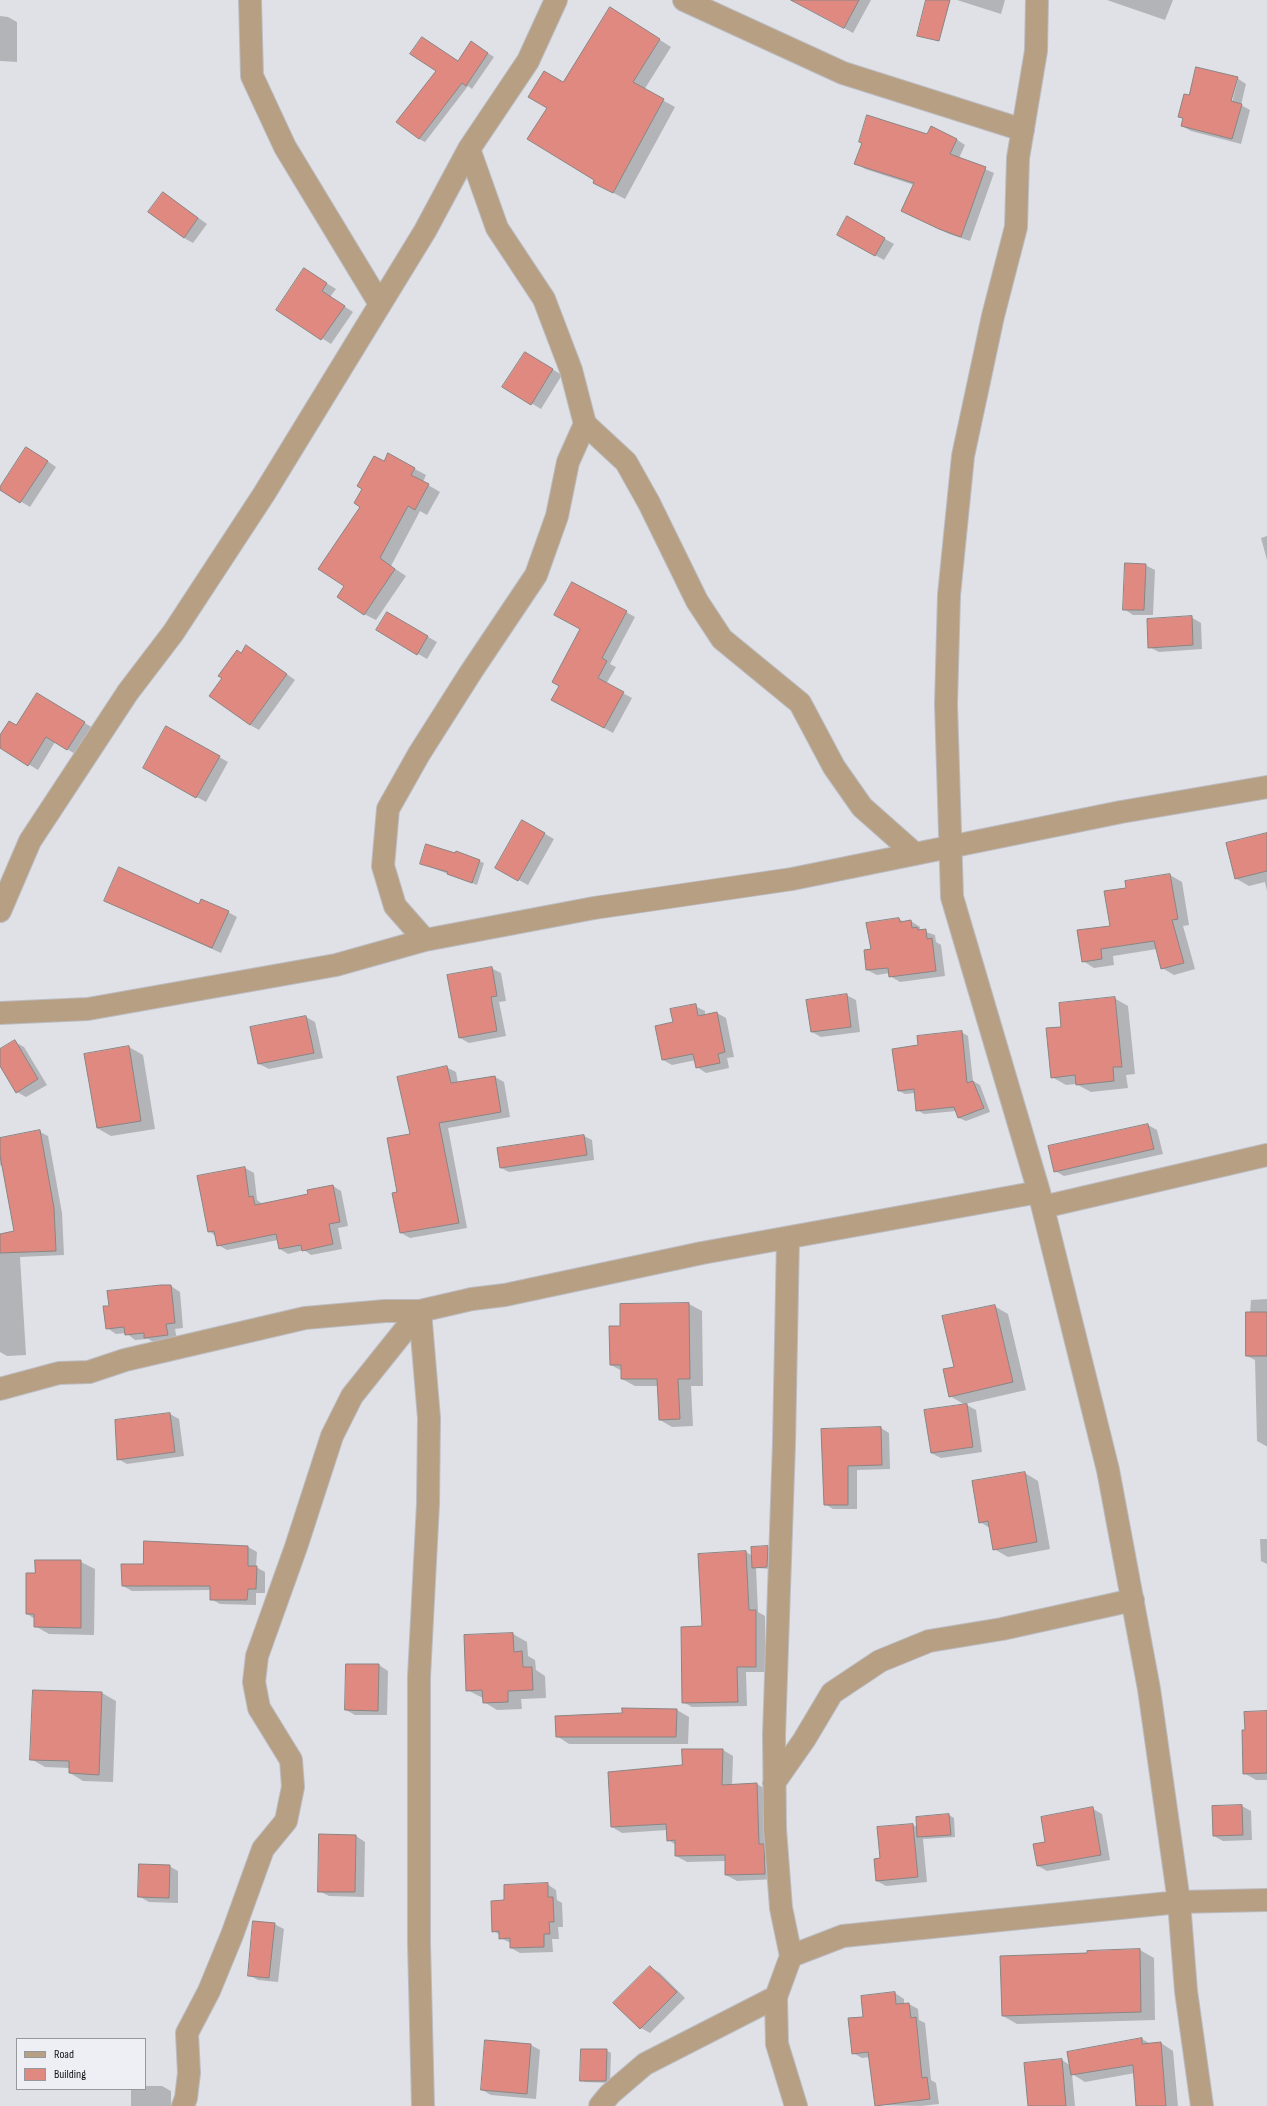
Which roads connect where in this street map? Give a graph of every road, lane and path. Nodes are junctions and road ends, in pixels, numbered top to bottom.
1 (250, 0) edge
2 (556, 0) edge
3 (684, 0) edge
4 (1037, 0) edge
5 (1023, 130) junction
6 (469, 149) junction
7 (380, 304) junction
8 (585, 424) junction
9 (1267, 787) edge
10 (950, 847) junction
11 (915, 854) junction
12 (0, 910) edge
13 (425, 940) junction
14 (0, 1013) edge
15 (1267, 1155) edge
16 (1041, 1200) junction
17 (788, 1238) junction
18 (420, 1311) junction
19 (0, 1389) edge
20 (1133, 1600) junction
21 (774, 1783) junction
22 (1267, 1900) edge
23 (1179, 1902) junction
24 (791, 1956) junction
25 (776, 1997) junction
26 (183, 2106) edge
27 (423, 2106) edge
28 (600, 2106) edge
29 (796, 2106) edge
30 (1202, 2106) edge

1 - 7 street
2 - 6 street
3 - 5 street
4 - 5 street
5 - 10 street
6 - 7 street
6 - 8 street
7 - 12 street
8 - 11 street
8 - 13 street
9 - 10 street
10 - 11 street
10 - 16 street
11 - 13 street
13 - 14 street
15 - 16 street
16 - 17 street
16 - 20 street
17 - 18 street
17 - 21 street
18 - 19 street
18 - 26 street
18 - 27 street
20 - 21 street
20 - 23 street
21 - 24 street
22 - 23 street
23 - 24 street
23 - 30 street
24 - 25 street
25 - 28 street
25 - 29 street

